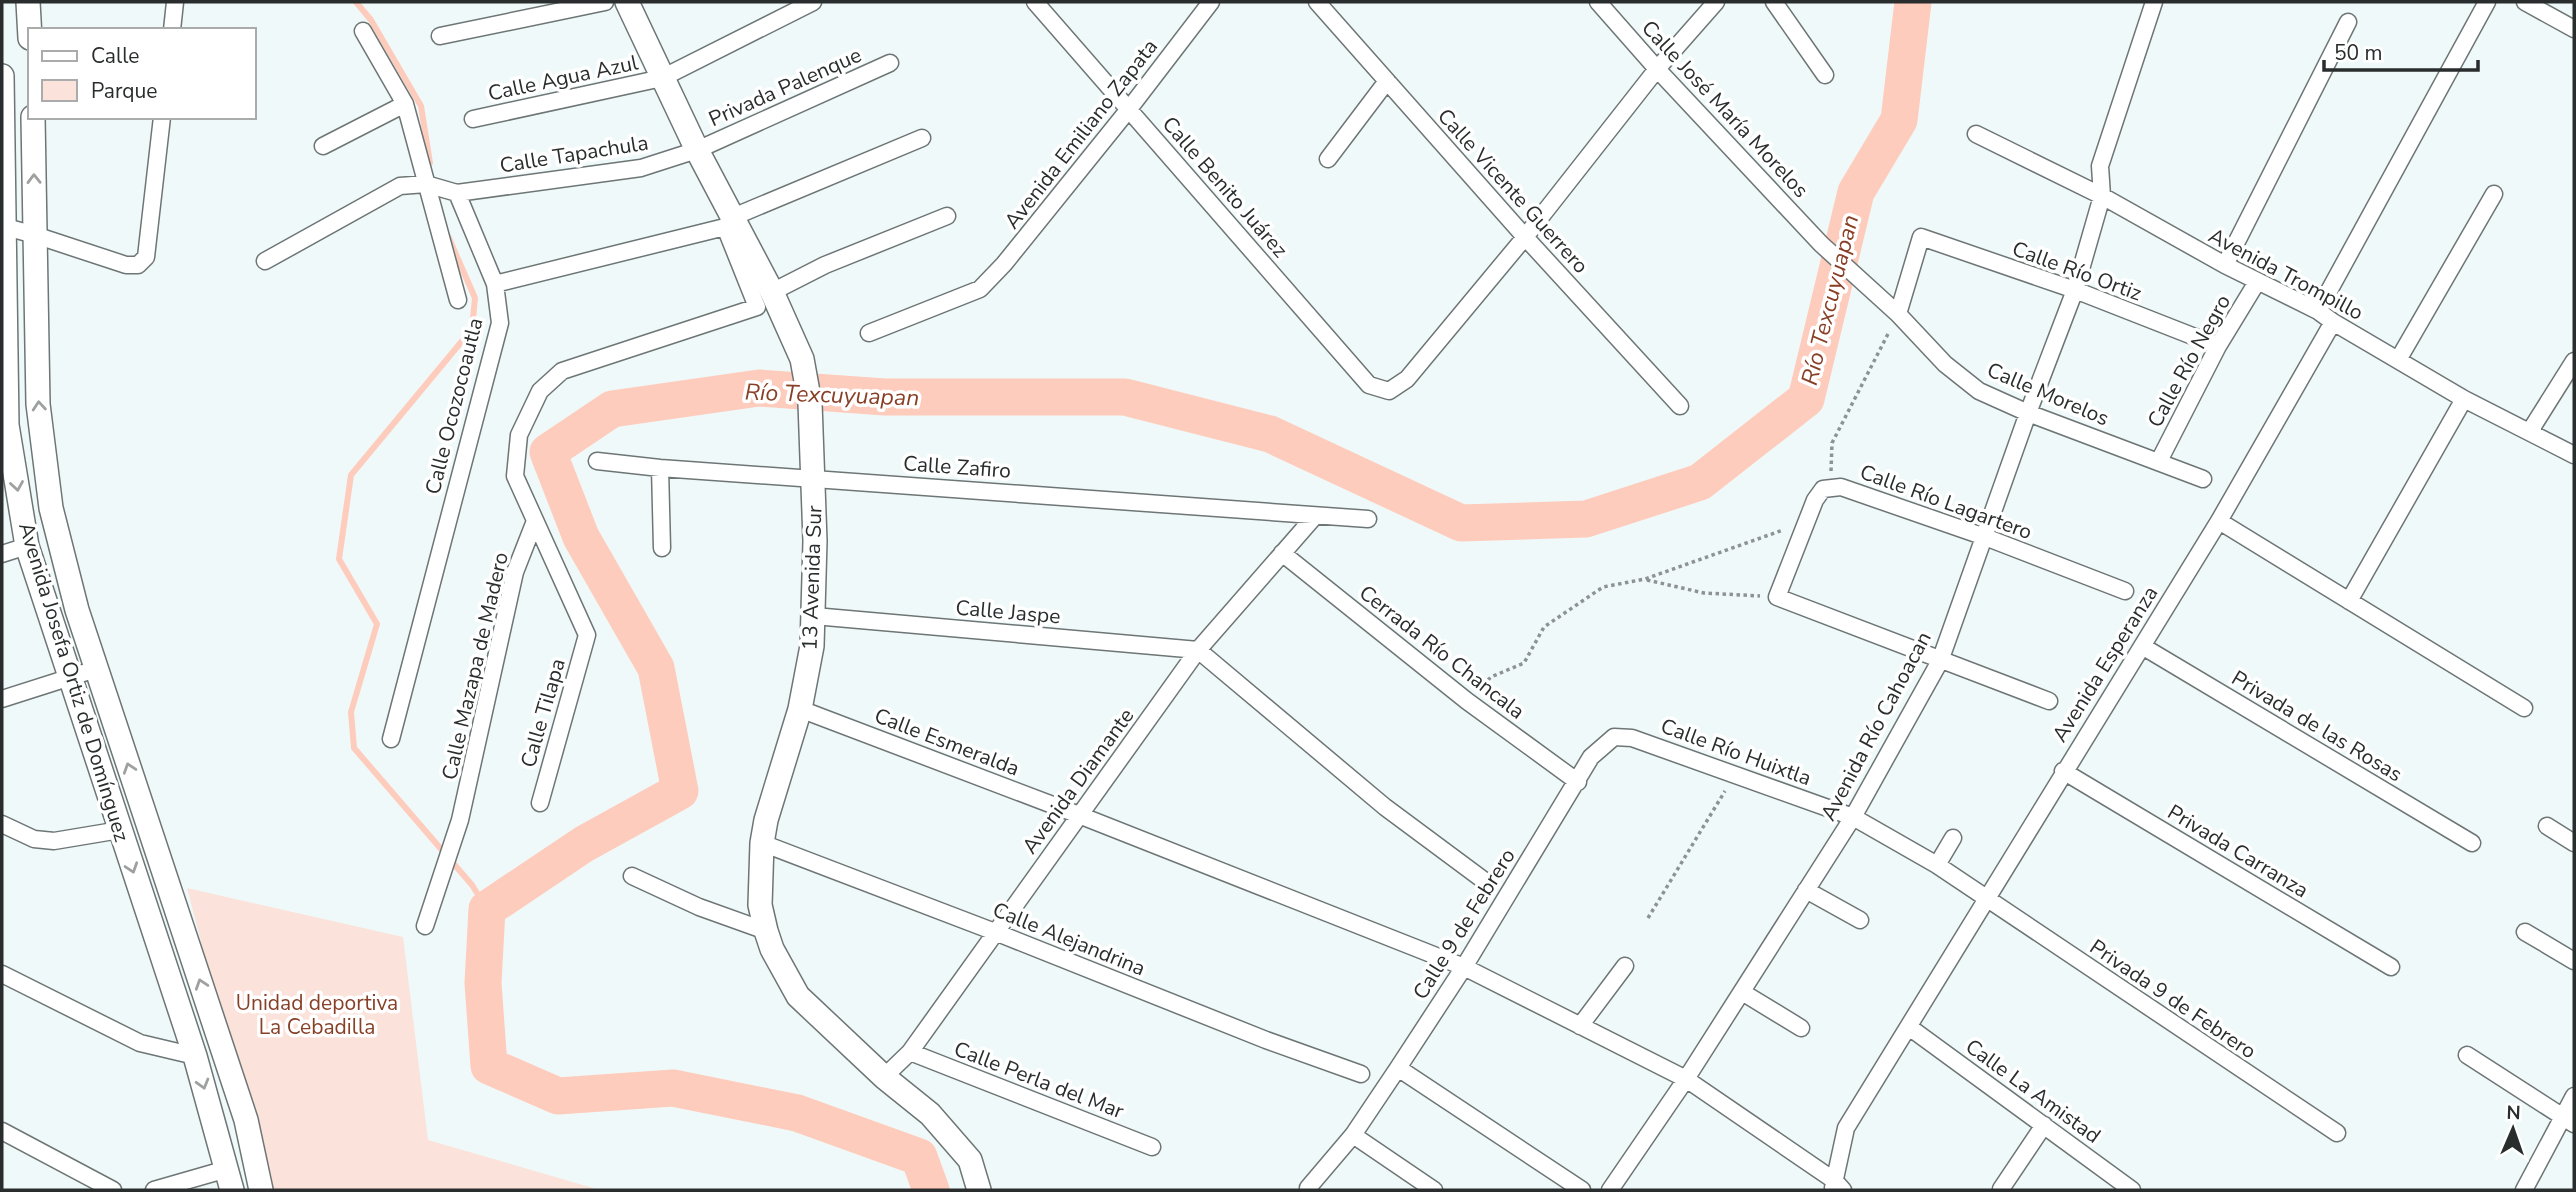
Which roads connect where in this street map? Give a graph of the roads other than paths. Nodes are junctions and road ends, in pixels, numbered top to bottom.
1 (28, 2) edge
2 (175, 2) edge
3 (605, 2) edge
4 (627, 2) edge
5 (813, 2) edge
6 (1035, 2) edge
7 (1211, 2) edge
8 (1317, 2) edge
9 (1598, 2) edge
10 (1716, 2) edge
11 (1774, 2) edge
12 (2154, 2) edge
13 (2487, 2) edge
14 (2525, 2) edge
15 (2348, 22) dead end
16 (29, 28) edge
17 (172, 28) edge
18 (2574, 29) edge
19 (363, 31) dead end
20 (440, 36) dead end
21 (890, 63) dead end
22 (1657, 69) junction
23 (1825, 75) dead end
24 (2, 78) edge
25 (662, 78) junction
26 (1387, 81) junction
27 (405, 104) junction
28 (1129, 108) junction
29 (33, 119) edge
30 (162, 119) edge
31 (473, 119) dead end
32 (1976, 134) dead end
33 (922, 138) dead end
34 (323, 146) dead end
35 (697, 150) junction
36 (1328, 159) dead end
37 (426, 184) junction
38 (457, 193) junction
39 (2494, 194) dead end
40 (2102, 196) junction
41 (947, 216) dead end
42 (729, 222) junction
43 (2, 226) edge
44 (35, 235) junction
45 (1525, 237) junction
46 (1821, 244) joint
47 (265, 261) dead end
48 (2225, 265) junction
49 (2257, 282) junction
50 (495, 284) junction
51 (2075, 290) junction
52 (458, 300) dead end
53 (764, 300) junction
54 (2318, 311) junction
55 (1898, 314) junction
56 (2333, 322) junction
57 (869, 332) dead end
58 (2218, 346) junction
59 (2398, 360) junction
60 (2574, 362) edge
61 (2464, 399) junction
62 (1679, 406) dead end
63 (2028, 413) junction
64 (5, 426) edge
65 (2530, 431) junction
66 (2574, 455) edge
67 (597, 461) dead end
68 (2159, 461) junction
69 (660, 468) junction
70 (813, 477) junction
71 (2203, 479) dead end
72 (1315, 516) junction
73 (1368, 519) dead end
74 (535, 521) junction
75 (2219, 521) junction
76 (1985, 537) junction
77 (27, 546) junction
78 (662, 548) dead end
79 (1282, 553) junction
80 (2, 554) edge
81 (2125, 591) dead end
82 (2349, 601) junction
83 (814, 616) junction
84 (2142, 646) junction
85 (1198, 650) junction
86 (1940, 661) junction
87 (96, 669) junction
88 (69, 679) junction
89 (2, 699) edge
90 (2049, 701) dead end
91 (2524, 708) dead end
92 (800, 709) junction
93 (1614, 737) joint
94 (391, 739) dead end
95 (2063, 771) junction
96 (1578, 782) junction
97 (540, 803) dead end
98 (1079, 815) junction
99 (1853, 817) junction
100 (2, 824) edge
101 (2547, 826) dead end
102 (120, 830) junction
103 (1953, 838) dead end
104 (2472, 843) dead end
105 (2574, 843) edge
106 (762, 844) junction
107 (1937, 865) junction
108 (632, 876) dead end
109 (1486, 882) dead end
110 (1806, 890) junction
111 (1986, 899) junction
112 (1860, 920) dead end
113 (425, 926) dead end
114 (766, 931) junction
115 (995, 932) junction
116 (2525, 932) dead end
117 (2574, 961) edge
118 (1625, 966) dead end
119 (1464, 967) junction
120 (2391, 967) dead end
121 (2, 974) edge
122 (1742, 992) junction
123 (1580, 1026) junction
124 (1909, 1027) junction
125 (1801, 1028) dead end
126 (910, 1052) junction
127 (2467, 1055) dead end
128 (195, 1056) junction
129 (1398, 1068) junction
130 (1361, 1074) dead end
131 (884, 1077) junction
132 (1686, 1079) junction
133 (2574, 1096) edge
134 (2569, 1120) edge
135 (2044, 1125) junction
136 (2, 1131) edge
137 (2337, 1133) dead end
138 (1353, 1135) junction
139 (1152, 1147) dead end
140 (229, 1180) edge
141 (1837, 1187) edge
142 (1308, 1188) dead end
143 (2001, 1189) edge
144 (113, 1190) edge
145 (154, 1190) edge
146 (261, 1190) edge
147 (979, 1190) edge
148 (1434, 1190) edge
149 (1582, 1190) edge
150 (1610, 1190) edge
151 (2132, 1190) edge
152 (2524, 1190) edge

1 - 16 main road
2 - 17 street
3 - 20 street
4 - 25 main road, 13 Avenida Sur
5 - 25 street, Calle Agua Azul
6 - 28 street, Calle Benito Juárez
7 - 28 street, Avenida Emiliano Zapata
8 - 26 street, Calle Vicente Guerrero
9 - 22 street, Calle José María Morelos
10 - 22 street
11 - 23 street
12 - 40 street, Avenida Río Cahoacan
13 - 54 street
14 - 18 street
15 - 48 street
19 - 27 street
21 - 35 street, Privada Palenque
22 - 45 street
22 - 46 street, Calle José María Morelos
24 - 43 main road, Avenida Josefa Ortiz de Domínguez
25 - 31 street, Calle Agua Azul
25 - 35 main road, 13 Avenida Sur
26 - 36 street
26 - 45 street, Calle Vicente Guerrero
27 - 34 street
27 - 37 street
28 - 45 street, Calle Benito Juárez
28 - 57 street, Avenida Emiliano Zapata
44 -> 29 main road, Avenida Josefa Ortiz de Domínguez
30 - 44 street
32 - 40 street, Avenida Trompillo
33 - 42 street
35 - 38 street, Calle Tapachula
35 - 42 main road, 13 Avenida Sur
37 - 38 street
37 - 47 street
37 - 52 street
38 - 50 street, Calle Ocozocoautla
39 - 59 street
40 - 48 street, Avenida Trompillo
40 - 51 street, Avenida Río Cahoacan
41 - 53 street
42 - 50 street
42 - 53 main road, 13 Avenida Sur
43 - 44 street
43 - 64 main road, Avenida Josefa Ortiz de Domínguez
87 -> 44 main road, Avenida Josefa Ortiz de Domínguez
45 - 62 street, Calle Vicente Guerrero
46 - 55 street, Calle Morelos
48 - 49 street, Avenida Trompillo
49 - 54 street, Avenida Trompillo
49 - 58 street, Calle Río Negro
50 - 94 street, Calle Ocozocoautla
51 - 55 street, Calle Río Ortiz
51 - 58 street, Calle Río Ortiz
51 - 63 street, Avenida Río Cahoacan
53 - 70 main road, 13 Avenida Sur
53 - 74 street
54 - 56 street, Avenida Trompillo
55 - 63 street, Calle Morelos
56 - 59 street, Avenida Trompillo
56 - 75 street, Avenida Esperanza
58 - 68 street, Calle Río Negro
59 - 61 street, Avenida Trompillo
60 - 65 street
61 - 65 street, Avenida Trompillo
61 - 82 street
63 - 68 street, Calle Morelos
63 - 76 street, Avenida Río Cahoacan
64 -> 77 main road, Avenida Josefa Ortiz de Domínguez
65 - 66 street, Avenida Trompillo
67 - 69 street, Calle Zafiro
68 - 71 street, Calle Morelos
69 - 70 street, Calle Zafiro
69 - 78 street
70 - 72 street, Calle Zafiro
70 - 83 main road, 13 Avenida Sur
72 - 73 street, Calle Zafiro
72 - 79 street, Avenida Diamante
74 - 97 street, Calle Tilapa
74 - 113 street, Calle Mazapa de Madero
75 - 82 street
75 - 84 street, Avenida Esperanza
76 - 81 street, Calle Río Lagartero
76 - 86 street, Avenida Río Cahoacan
76 - 86 street, Calle Río Lagartero
77 - 80 street
77 - 88 main road, Avenida Josefa Ortiz de Domínguez
79 - 85 street, Avenida Diamante
79 - 96 street, Cerrada Río Chancala
82 - 91 street
83 - 85 street, Calle Jaspe
83 - 92 main road, 13 Avenida Sur
84 - 95 street, Avenida Esperanza
84 - 104 street, Privada de las Rosas
85 - 98 street, Avenida Diamante
85 - 109 street
86 - 90 street
86 - 99 street, Avenida Río Cahoacan
87 - 88 street
146 -> 87 main road, Avenida Josefa Ortiz de Domínguez
88 - 89 street
88 - 102 main road, Avenida Josefa Ortiz de Domínguez
92 - 98 street, Calle Esmeralda
92 - 106 main road, 13 Avenida Sur
93 - 96 street, Calle 9 de Febrero
93 - 99 street, Calle Río Huixtla
95 - 111 street, Avenida Esperanza
95 - 120 street, Privada Carranza
96 - 119 street, Calle 9 de Febrero
98 - 115 street, Avenida Diamante
98 - 119 street, Calle Esmeralda
99 - 107 street, Calle Río Huixtla
99 - 110 street, Avenida Río Cahoacan
100 - 102 street
101 - 105 street
102 -> 128 main road, Avenida Josefa Ortiz de Domínguez
103 - 107 street
106 - 114 main road, 13 Avenida Sur
106 - 115 street, Calle Alejandrina
107 - 111 street, Calle Río Huixtla
108 - 114 street
110 - 112 street
110 - 122 street, Avenida Río Cahoacan
111 - 124 street, Avenida Esperanza
111 - 137 street, Privada 9 de Febrero
114 - 131 main road, 13 Avenida Sur
115 - 126 street, Avenida Diamante
115 - 130 street, Calle Alejandrina
116 - 117 street
118 - 123 street
119 - 123 street, Calle Esmeralda
119 - 129 street, Calle 9 de Febrero
121 - 128 street
122 - 125 street
122 - 132 street, Avenida Río Cahoacan
123 - 132 street, Calle Esmeralda
124 - 135 street, Calle La Amistad
124 - 141 street, Avenida Esperanza
126 - 131 street, Avenida Diamante
126 - 139 street, Calle Perla del Mar
127 - 134 street
128 -> 140 main road, Avenida Josefa Ortiz de Domínguez
129 - 138 street, Calle 9 de Febrero
129 - 149 street
131 - 147 main road, 13 Avenida Sur
132 - 141 street, Calle Esmeralda
132 - 150 street, Avenida Río Cahoacan
133 - 134 street
134 - 152 street
135 - 143 street
135 - 151 street, Calle La Amistad
136 - 144 street
138 - 142 street, Calle 9 de Febrero
138 - 148 street
140 - 145 street

